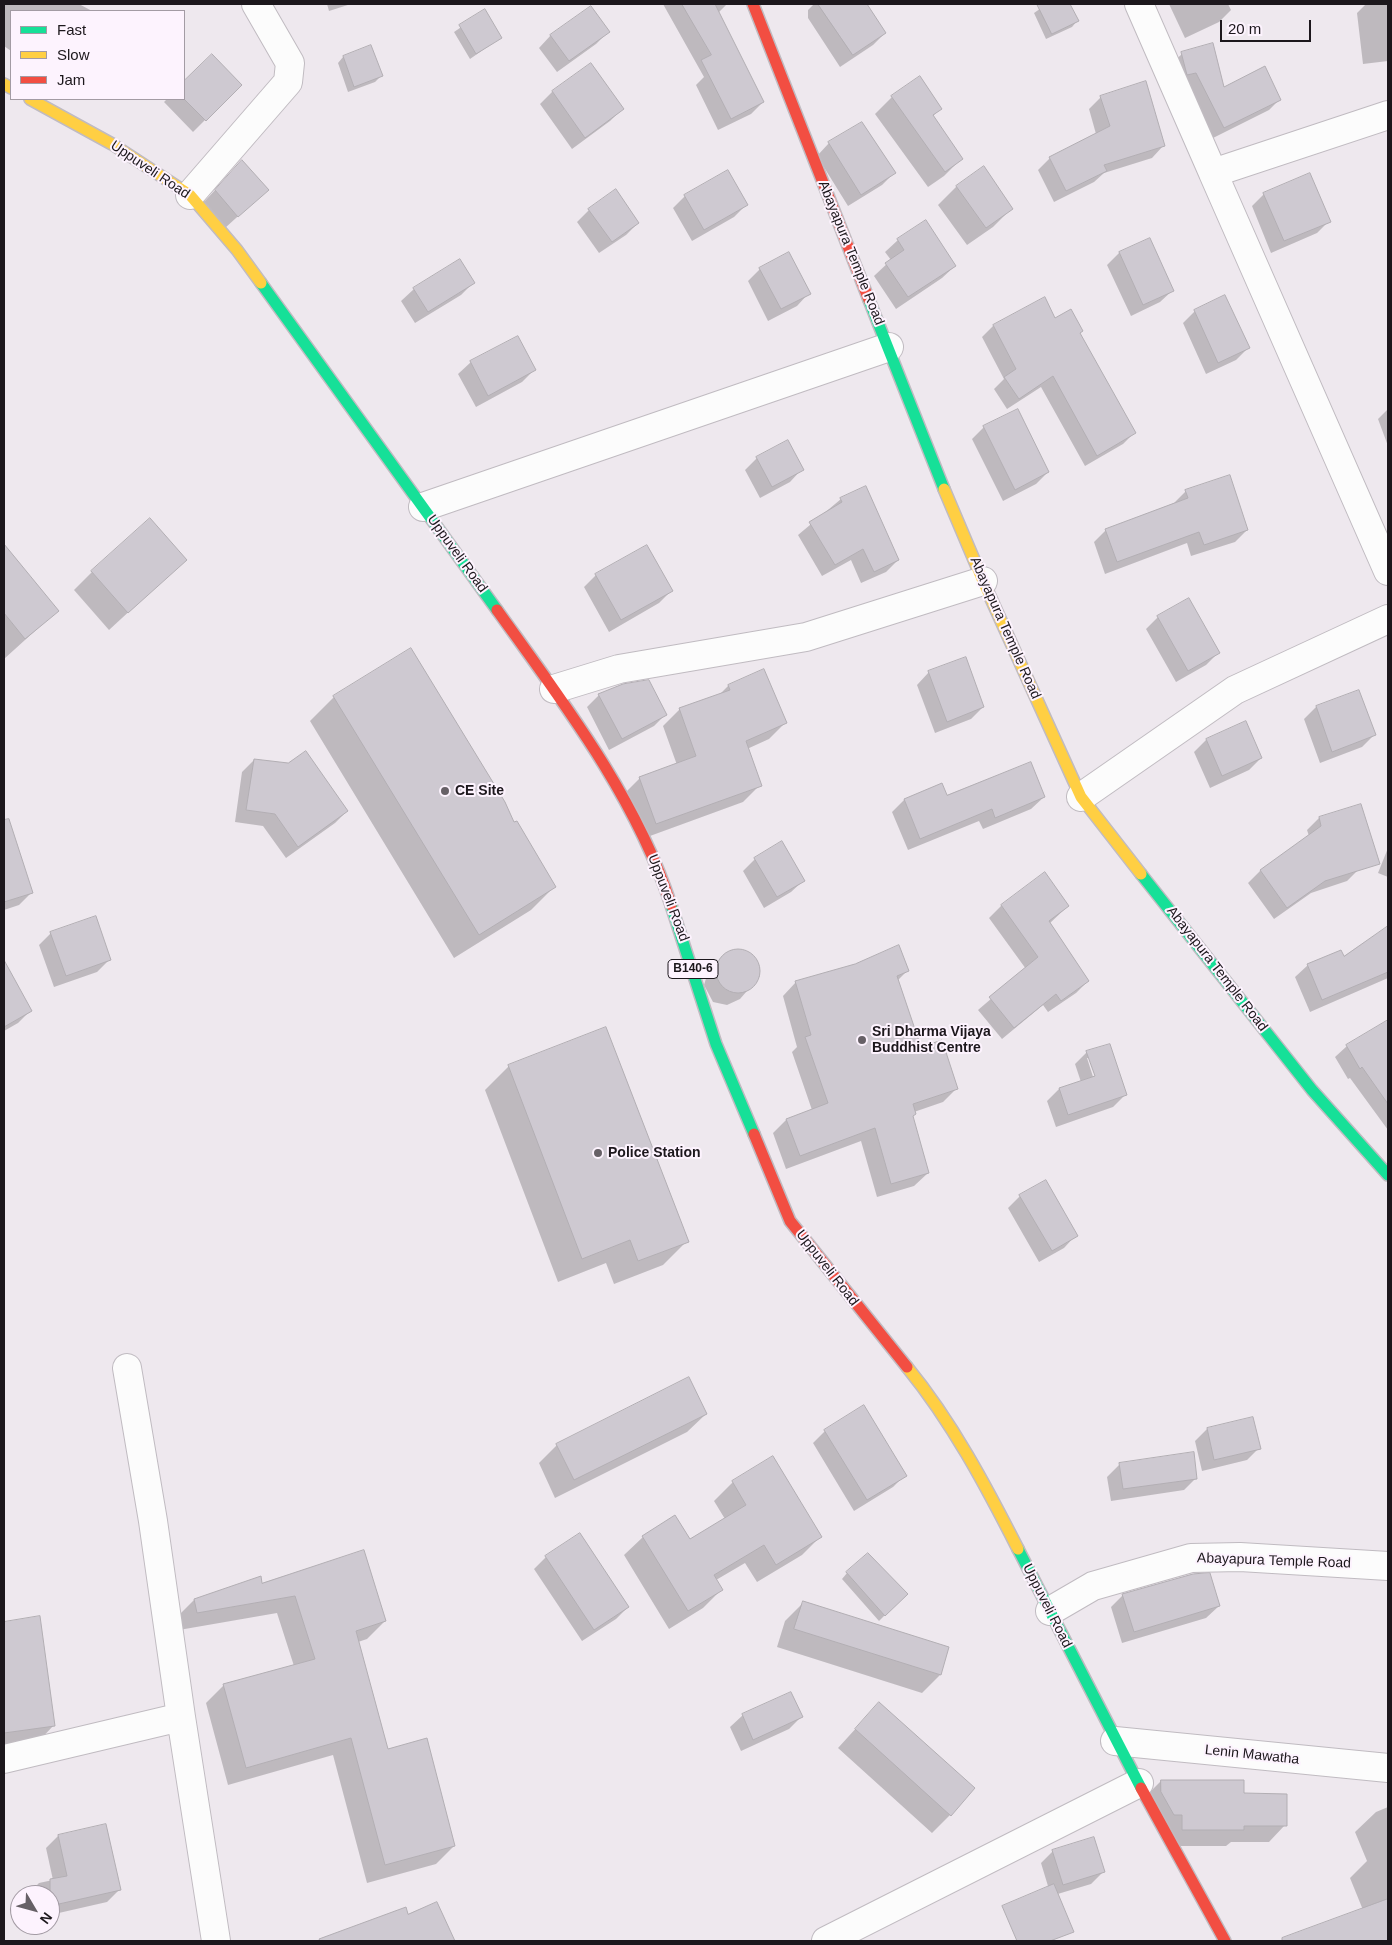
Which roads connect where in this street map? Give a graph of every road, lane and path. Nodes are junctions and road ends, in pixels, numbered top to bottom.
1 (256, 4) edge
2 (753, 4) edge
3 (1139, 4) edge
4 (32, 100) edge
5 (1388, 115) edge
6 (1213, 173) junction
7 (190, 196) junction
8 (888, 347) junction
9 (423, 506) junction
10 (1388, 570) edge
11 (982, 581) junction
12 (1388, 619) edge
13 (554, 688) junction
14 (1081, 797) junction
15 (1388, 1175) edge
16 (126, 1368) dead end
17 (1388, 1566) edge
18 (1050, 1611) junction
19 (181, 1718) junction
20 (1115, 1741) junction
21 (4, 1759) edge
22 (1388, 1768) edge
23 (1139, 1783) junction
24 (216, 1941) edge
25 (826, 1941) edge
26 (1225, 1941) edge

1 - 7 street
2 - 8 main road, Abayapura Temple Road
3 - 6 street
4 - 7 main road, Uppuveli Road / B140-6
5 - 6 street
6 - 10 street
7 - 9 main road, Uppuveli Road / B140-6
8 - 9 street
8 - 11 main road, Abayapura Temple Road
9 - 13 main road, Uppuveli Road / B140-6
11 - 13 street
11 - 14 main road, Abayapura Temple Road
12 - 14 street
13 - 18 main road, Uppuveli Road / B140-6
14 - 15 main road, Abayapura Temple Road
16 - 19 street
17 - 18 street, Abayapura Temple Road
18 - 20 main road, Uppuveli Road / B140-6
19 - 21 street
19 - 24 street
20 - 22 street, Lenin Mawatha
20 - 23 main road, Uppuveli Road / B140-6
23 - 25 street
23 - 26 main road, Uppuveli Road / B140-6

